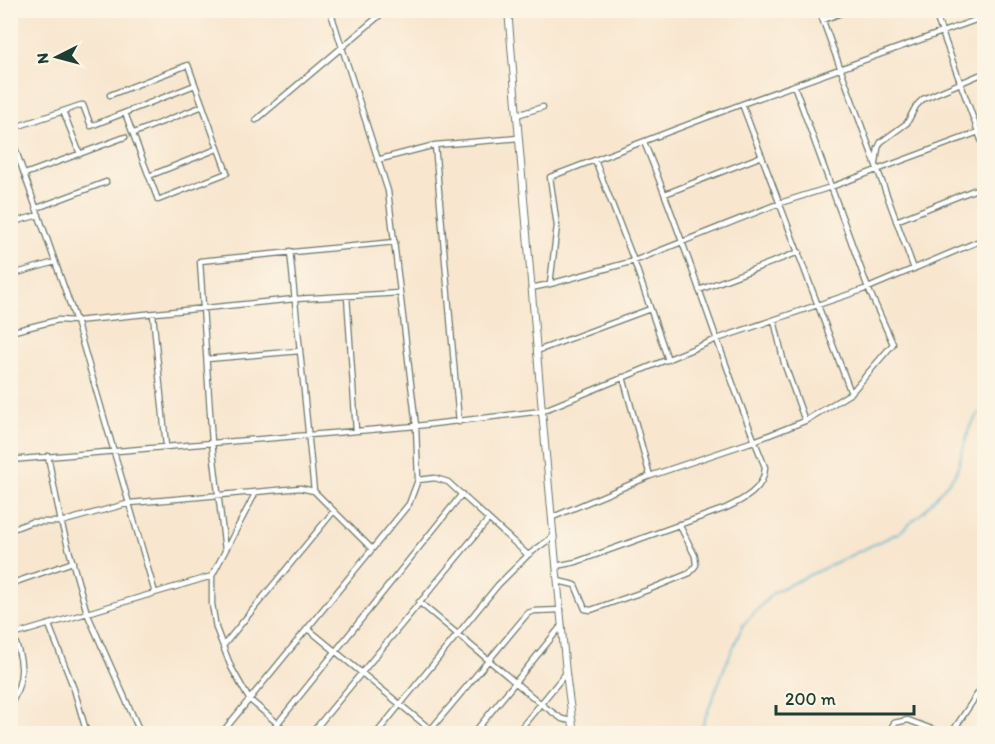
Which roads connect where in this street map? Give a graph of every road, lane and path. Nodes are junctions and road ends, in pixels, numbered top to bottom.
1 (330, 10) edge
2 (386, 10) edge
3 (508, 10) edge
4 (819, 10) edge
5 (849, 10) edge
6 (934, 10) edge
7 (984, 17) edge
8 (823, 20) junction
9 (942, 33) junction
10 (341, 49) junction
11 (841, 69) junction
12 (984, 73) edge
13 (960, 83) junction
14 (195, 85) junction
15 (794, 85) junction
16 (110, 95) dead end
17 (742, 104) junction
18 (203, 106) junction
19 (543, 107) dead end
20 (63, 111) junction
21 (125, 113) junction
22 (517, 115) junction
23 (256, 120) dead end
24 (10, 129) edge
25 (984, 130) edge
26 (978, 132) junction
27 (134, 133) junction
28 (10, 134) edge
29 (125, 137) dead end
30 (519, 138) junction
31 (644, 142) junction
32 (435, 145) junction
33 (984, 148) edge
34 (217, 149) junction
35 (80, 154) junction
36 (762, 156) junction
37 (377, 160) junction
38 (595, 160) junction
39 (877, 168) junction
40 (25, 174) junction
41 (149, 176) junction
42 (106, 182) dead end
43 (984, 186) edge
44 (831, 187) junction
45 (665, 194) junction
46 (780, 203) junction
47 (37, 208) junction
48 (39, 215) junction
49 (896, 221) junction
50 (10, 223) edge
51 (984, 239) edge
52 (395, 242) junction
53 (681, 242) junction
54 (290, 251) junction
55 (799, 252) junction
56 (633, 261) junction
57 (55, 262) junction
58 (914, 269) junction
59 (10, 275) edge
60 (550, 284) junction
61 (531, 288) junction
62 (868, 288) junction
63 (699, 290) junction
64 (400, 293) junction
65 (347, 297) junction
66 (295, 299) junction
67 (817, 305) junction
68 (204, 309) junction
69 (650, 309) junction
70 (153, 314) junction
71 (774, 320) junction
72 (76, 321) junction
73 (10, 332) edge
74 (717, 339) junction
75 (300, 351) junction
76 (537, 351) junction
77 (207, 359) junction
78 (668, 360) junction
79 (623, 377) junction
80 (851, 393) junction
81 (542, 411) junction
82 (805, 421) junction
83 (459, 422) junction
84 (416, 426) junction
85 (356, 431) junction
86 (309, 435) junction
87 (754, 441) junction
88 (212, 442) junction
89 (165, 446) junction
90 (115, 450) junction
91 (48, 456) junction
92 (10, 460) edge
93 (650, 476) junction
94 (418, 480) junction
95 (314, 491) junction
96 (256, 492) junction
97 (462, 494) junction
98 (219, 495) junction
99 (130, 503) junction
100 (333, 512) junction
101 (553, 517) junction
102 (488, 520) junction
103 (61, 522) junction
104 (679, 524) junction
105 (10, 530) edge
106 (554, 536) junction
107 (372, 549) junction
108 (225, 550) junction
109 (528, 555) junction
110 (73, 562) junction
111 (556, 566) junction
112 (212, 576) junction
113 (558, 582) junction
114 (10, 584) edge
115 (155, 593) junction
116 (419, 602) junction
117 (561, 610) junction
118 (87, 612) junction
119 (49, 625) junction
120 (562, 625) junction
121 (307, 628) junction
122 (12, 632) edge
123 (458, 633) junction
124 (223, 646) junction
125 (334, 650) junction
126 (489, 660) junction
127 (361, 672) junction
128 (566, 673) junction
129 (516, 681) junction
130 (984, 684) edge
131 (249, 699) junction
132 (400, 704) junction
133 (541, 704) junction
134 (10, 706) edge
135 (278, 724) junction
136 (573, 727) edge
137 (429, 731) edge
138 (87, 734) edge
139 (141, 734) edge
140 (220, 734) edge
141 (269, 734) edge
142 (290, 734) edge
143 (311, 734) edge
144 (376, 734) edge
145 (436, 734) edge
146 (473, 734) edge
147 (516, 734) edge
148 (567, 734) edge
149 (888, 734) edge
150 (945, 734) edge
151 (951, 734) edge

1 - 10 street
2 - 10 street
3 - 22 main road
4 - 8 street
5 - 8 street
6 - 9 street
7 - 9 street
8 - 11 street
9 - 11 street
9 - 13 street
10 - 23 street
10 - 37 street
11 - 15 street
11 - 39 street
12 - 13 street
13 - 26 street
13 - 39 street
14 - 16 street
14 - 18 street
14 - 21 street
15 - 17 street
15 - 44 street
17 - 31 street
17 - 36 street
18 - 27 street
18 - 34 street
19 - 22 street
20 - 21 street
20 - 24 street
20 - 35 street
21 - 27 street
22 - 30 main road
25 - 26 street
26 - 33 street
26 - 39 street
27 - 41 street
28 - 40 street
29 - 35 street
30 - 32 street
30 - 61 main road
31 - 38 street
31 - 45 street
32 - 37 street
32 - 83 street
34 - 41 street
34 - 41 street
35 - 40 street
36 - 45 street
36 - 46 street
37 - 52 street
38 - 56 street
38 - 60 street
39 - 44 street
39 - 49 street
40 - 47 street
42 - 47 street
43 - 49 street
44 - 46 street
44 - 62 street
45 - 53 street
46 - 53 street
46 - 55 street
47 - 48 street
48 - 50 street
48 - 57 street
49 - 58 street
51 - 58 street
52 - 54 street
52 - 64 street
53 - 56 street
53 - 63 street
54 - 66 street
54 - 68 street
55 - 63 street
55 - 67 street
56 - 60 street
56 - 69 street
57 - 59 street
57 - 72 street
58 - 62 street
60 - 61 street
61 - 76 main road
62 - 67 street
62 - 80 street
63 - 74 street
64 - 65 street
64 - 84 street
65 - 66 street
65 - 85 street
66 - 68 street
66 - 75 street
67 - 71 street
67 - 80 street
68 - 70 street
68 - 77 street
69 - 76 street
69 - 78 street
70 - 72 street
70 - 89 street
71 - 74 street
71 - 82 street
72 - 73 street
72 - 90 street
74 - 78 street
74 - 87 street
75 - 77 street
75 - 86 street
76 - 81 main road
77 - 88 street
78 - 79 street
79 - 81 street
79 - 93 street
80 - 82 street
81 - 83 street
81 - 101 main road
82 - 87 street
83 - 84 street
84 - 85 street
84 - 94 street
85 - 86 street
86 - 88 street
86 - 95 street
87 - 93 street
87 - 104 street
88 - 89 street
88 - 98 street
89 - 90 street
90 - 91 street
90 - 99 street
91 - 92 street
91 - 103 street
93 - 101 street
94 - 97 street
94 - 107 street
95 - 96 street
95 - 100 street
96 - 98 street
96 - 108 street
97 - 102 street
97 - 125 street
98 - 99 street
98 - 108 street
99 - 103 street
99 - 115 street
100 - 107 street
100 - 124 street
101 - 106 main road
102 - 109 street
102 - 116 street
103 - 105 street
103 - 110 street
104 - 111 street
104 - 113 street
106 - 109 street
106 - 111 main road
107 - 121 street
108 - 112 street
109 - 123 street
110 - 114 street
110 - 118 street
111 - 113 main road
112 - 115 street
112 - 124 street
113 - 117 main road
115 - 118 street
116 - 123 street
116 - 127 street
117 - 120 main road
117 - 126 street
118 - 119 street
118 - 139 street
119 - 122 street
119 - 138 street
120 - 128 main road
120 - 129 street
121 - 125 street
121 - 131 street
122 - 134 street
123 - 126 street
123 - 132 street
124 - 131 street
125 - 127 street
125 - 135 street
126 - 129 street
126 - 137 street
127 - 132 street
127 - 143 street
128 - 133 street
128 - 136 main road
129 - 133 street
129 - 146 street
130 - 151 street
131 - 135 street
131 - 140 street
132 - 137 street
132 - 144 street
133 - 136 street
133 - 147 street
135 - 141 street
135 - 142 street
136 - 148 street
137 - 145 street
149 - 150 street

